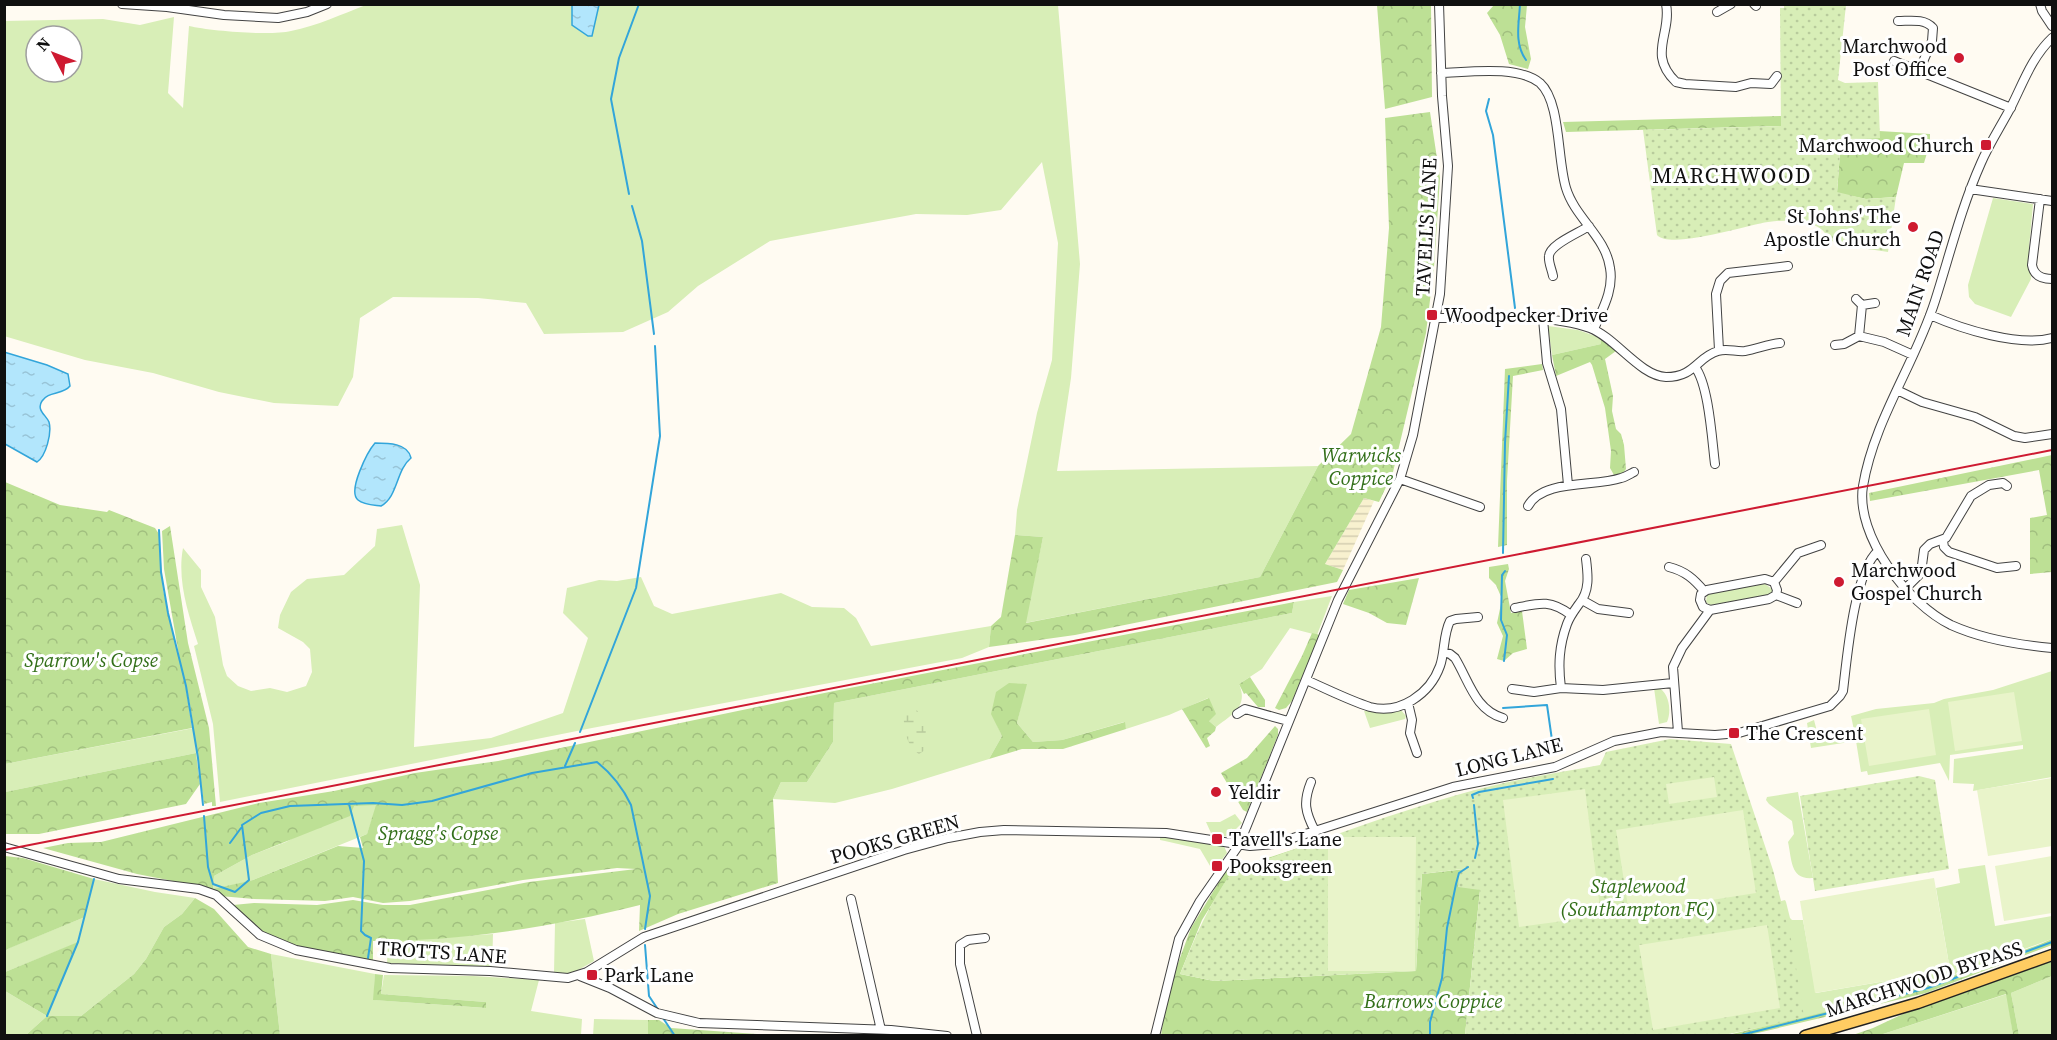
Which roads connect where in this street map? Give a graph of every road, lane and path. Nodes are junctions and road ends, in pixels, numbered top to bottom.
1 (122, 4) edge
2 (327, 4) edge
3 (1439, 4) edge
4 (1666, 4) edge
5 (1731, 4) edge
6 (2040, 4) edge
7 (1717, 12) dead end
8 (1898, 21) dead end
9 (2052, 26) edge
10 (2052, 38) edge
11 (1894, 61) dead end
12 (1918, 71) junction
13 (1441, 73) junction
14 (1777, 76) dead end
15 (1676, 82) junction
16 (1670, 91) dead end
17 (2011, 108) junction
18 (1970, 189) junction
19 (2040, 199) junction
20 (2052, 201) edge
21 (1589, 226) junction
22 (1788, 266) dead end
23 (1553, 276) dead end
24 (2052, 279) edge
25 (1875, 303) dead end
26 (1930, 315) junction
27 (1436, 318) junction
28 (1543, 319) junction
29 (1594, 329) junction
30 (1859, 336) junction
31 (2050, 339) edge
32 (1780, 343) dead end
33 (1835, 345) dead end
34 (1719, 350) junction
35 (1913, 355) junction
36 (1695, 367) junction
37 (1897, 390) junction
38 (2052, 434) edge
39 (1715, 464) dead end
40 (1634, 472) dead end
41 (1400, 479) junction
42 (1568, 485) junction
43 (2007, 486) dead end
44 (1528, 506) dead end
45 (1480, 507) dead end
46 (1943, 541) junction
47 (1821, 546) dead end
48 (1878, 551) junction
49 (1586, 559) dead end
50 (2016, 566) dead end
51 (1669, 567) dead end
52 (1774, 582) junction
53 (1906, 588) junction
54 (1704, 591) junction
55 (1776, 595) junction
56 (1582, 600) junction
57 (1797, 603) dead end
58 (1515, 608) dead end
59 (1710, 610) junction
60 (1629, 614) dead end
61 (1571, 615) junction
62 (1478, 617) dead end
63 (2052, 648) edge
64 (1444, 652) junction
65 (1306, 680) junction
66 (1673, 683) junction
67 (1512, 688) dead end
68 (1561, 688) junction
69 (1408, 703) junction
70 (1237, 714) dead end
71 (1503, 718) dead end
72 (1288, 721) junction
73 (1678, 732) junction
74 (1417, 753) dead end
75 (1311, 782) dead end
76 (1315, 831) junction
77 (1239, 845) junction
78 (4, 847) edge
79 (851, 899) dead end
80 (985, 938) dead end
81 (2052, 955) edge
82 (580, 976) junction
83 (881, 1030) junction
84 (947, 1035) edge
85 (977, 1035) edge
86 (1155, 1035) edge
87 (1805, 1035) edge

1 - 2 street
3 - 13 street, TAVELL'S LANE
4 - 15 street
5 - 7 street
6 - 9 street
8 - 12 street
10 - 17 street, MAIN ROAD
11 - 12 street
12 - 17 street
13 - 21 street
13 - 27 street, TAVELL'S LANE
14 - 15 street
15 - 16 street
17 - 18 street, MAIN ROAD
18 - 19 street
18 - 26 street, MAIN ROAD
19 - 20 street
19 - 24 street
21 - 23 street
21 - 29 street
22 - 34 street
25 - 30 street
26 - 31 street
26 - 35 street, MAIN ROAD
27 - 28 street
27 - 41 street, TAVELL'S LANE
28 - 29 street
28 - 42 street
29 - 36 street
30 - 33 street
30 - 35 street
32 - 34 street
34 - 36 street
35 - 37 street, MAIN ROAD
36 - 39 street
37 - 38 street
37 - 48 street, MAIN ROAD
40 - 42 street
41 - 45 street
41 - 65 street, TAVELL'S LANE
42 - 44 street
43 - 46 street
46 - 50 street
46 - 53 street
47 - 52 street
48 - 53 street, MAIN ROAD
48 - 73 street, LONG LANE
49 - 56 street
51 - 54 street
52 - 54 street
52 - 55 street
53 - 63 street, MAIN ROAD
54 - 59 street
55 - 57 street
55 - 59 street
56 - 60 street
56 - 61 street
58 - 61 street
59 - 66 street
61 - 68 street
62 - 64 street
64 - 69 street
64 - 71 street
65 - 69 street
65 - 72 street, TAVELL'S LANE
66 - 68 street
66 - 73 street
67 - 68 street
69 - 74 street
70 - 72 street
72 - 77 street, TAVELL'S LANE
73 - 76 street, LONG LANE
75 - 76 street
76 - 77 street, LONG LANE
77 - 82 street, POOKS GREEN
77 - 86 street, TAVELL'S LANE
78 - 82 street, TROTTS LANE
79 - 83 street
80 - 85 street
81 - 87 main road, MARCHWOOD BYPASS
82 - 83 street
83 - 84 street

